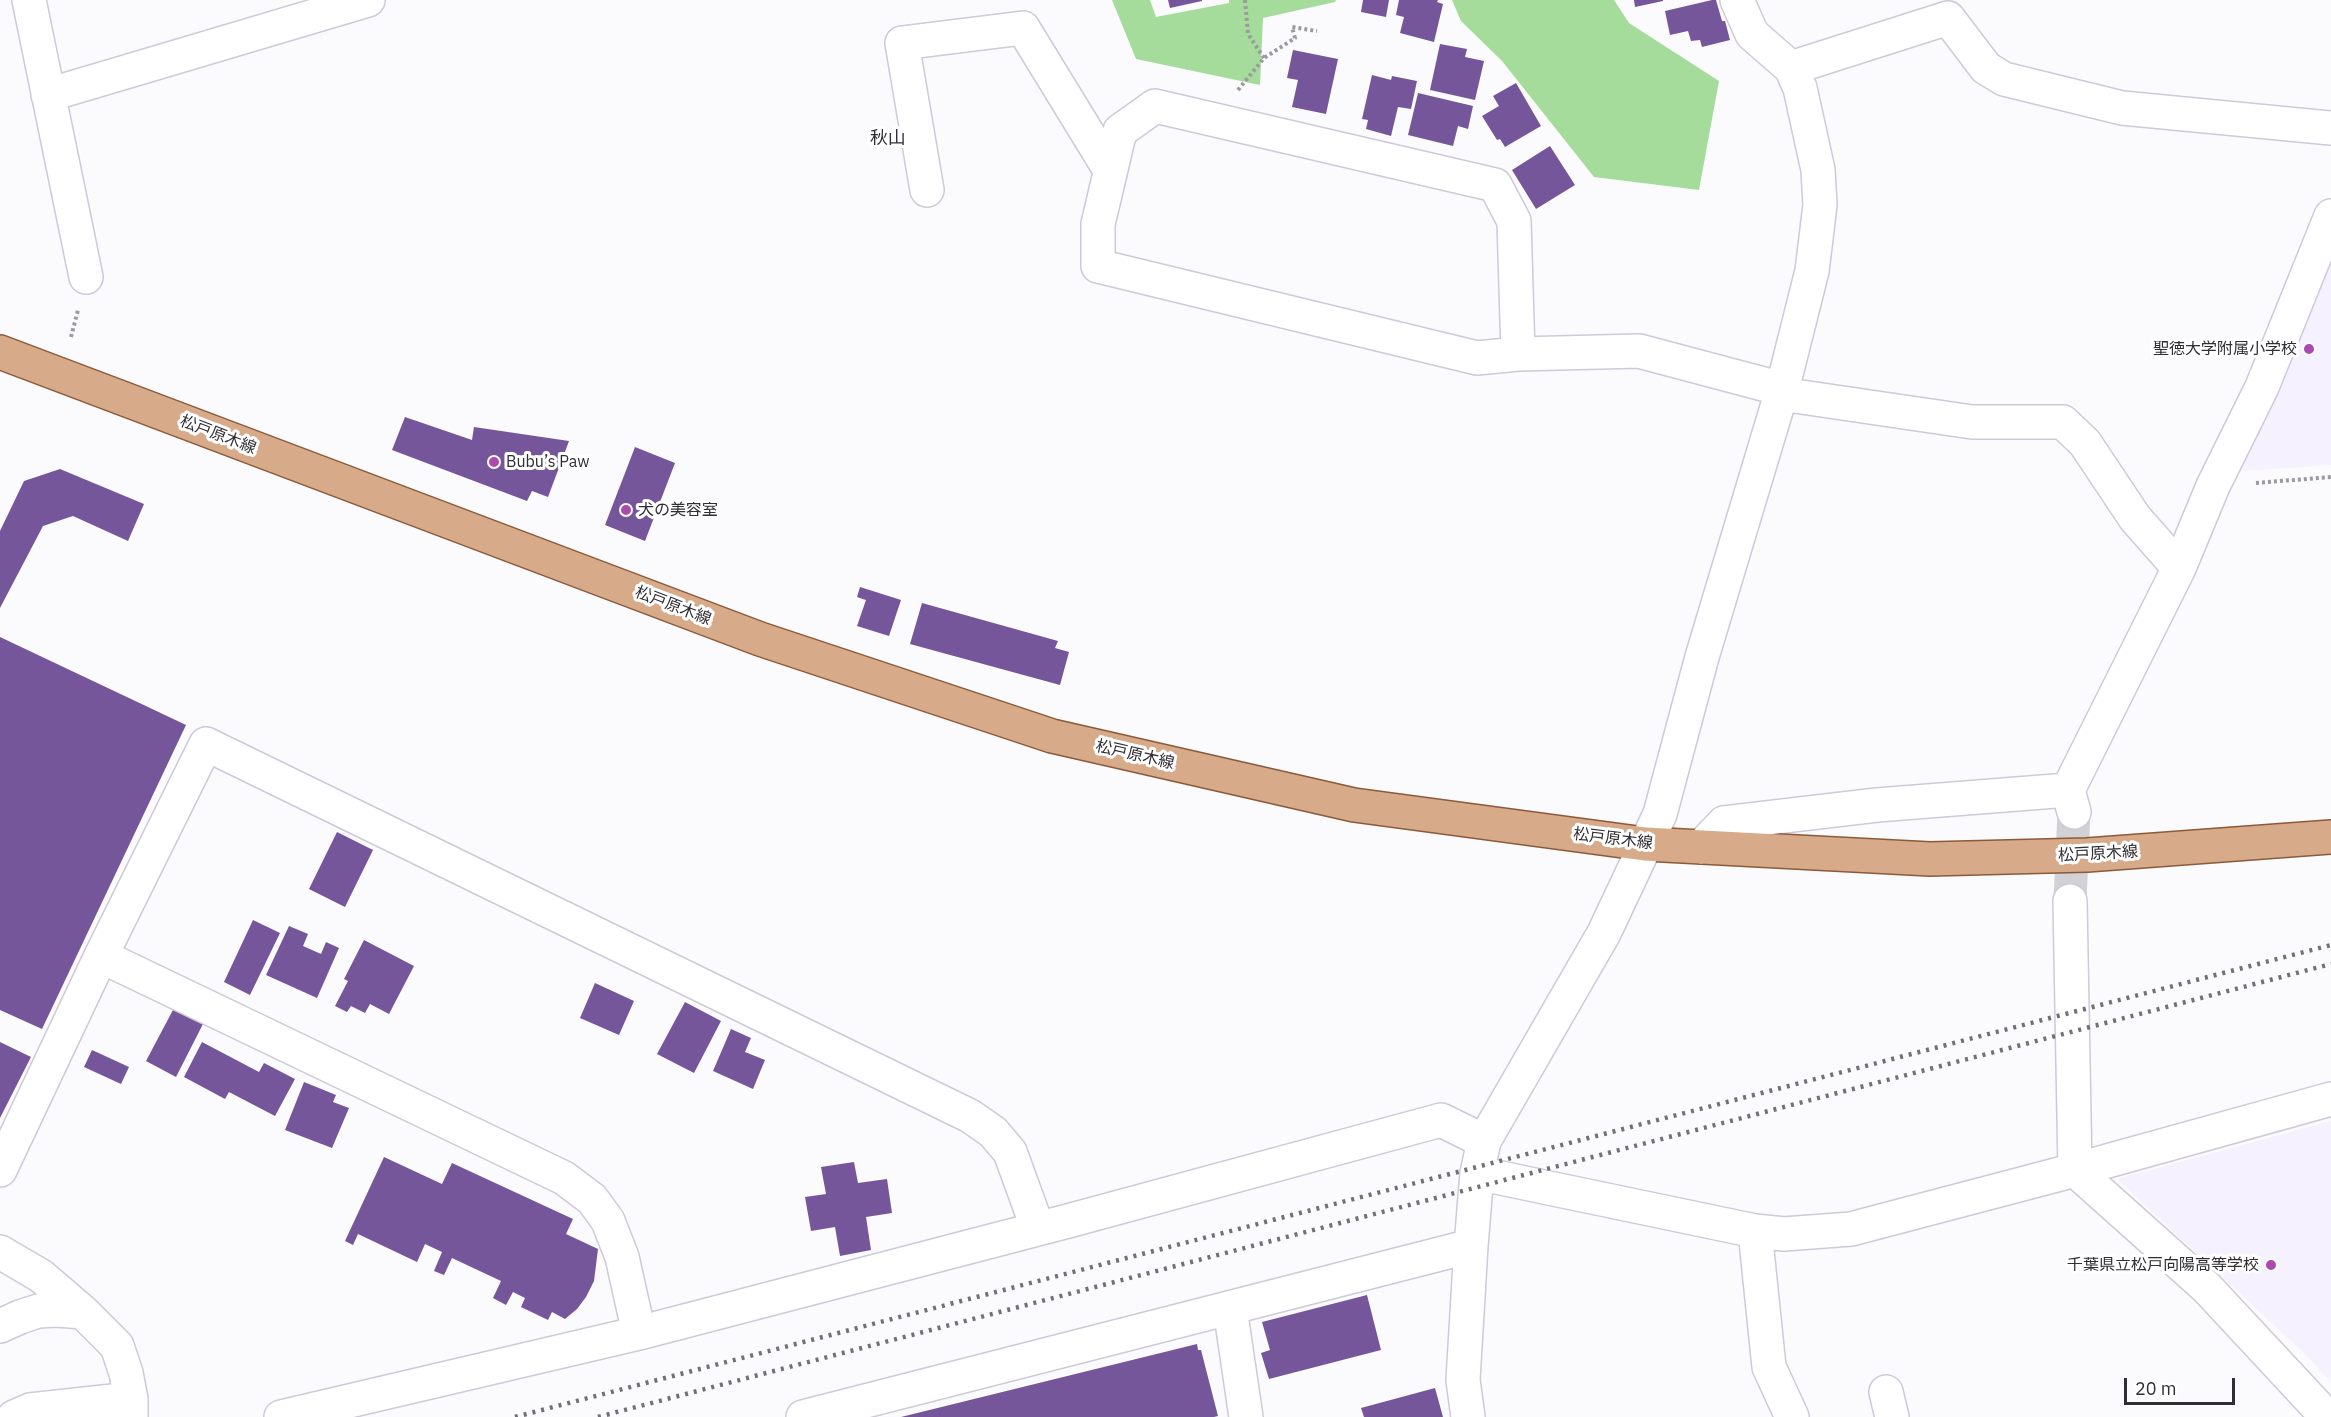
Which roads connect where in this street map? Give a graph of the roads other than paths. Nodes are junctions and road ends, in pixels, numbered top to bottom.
1 (29, 0) edge
2 (368, 0) edge
3 (1737, 0) edge
4 (1791, 68) junction
5 (48, 95) junction
6 (2331, 128) edge
7 (1110, 171) junction
8 (927, 190) dead end
9 (2331, 216) edge
10 (86, 277) dead end
11 (0, 353) edge
12 (1518, 354) junction
13 (1781, 391) junction
14 (2179, 568) junction
15 (2331, 837) edge
16 (1645, 844) junction
17 (1701, 847) junction
18 (2070, 901) tunnel mouth
19 (101, 957) junction
20 (2331, 1099) edge
21 (1484, 1141) junction
22 (0, 1170) edge
23 (2075, 1170) junction
24 (1477, 1173) junction
25 (1038, 1229) junction
26 (1755, 1231) junction
27 (1471, 1246) junction
28 (0, 1252) edge
29 (1230, 1308) junction
30 (83, 1312) junction
31 (0, 1326) edge
32 (639, 1333) junction
33 (131, 1408) edge
34 (14, 1417) edge
35 (281, 1417) edge
36 (803, 1417) edge
37 (1246, 1417) edge
38 (1468, 1417) edge
39 (1792, 1417) edge
40 (2327, 1417) edge

1 - 5 street
2 - 5 street
3 - 4 street
4 - 6 street
4 - 13 street
5 - 10 street
7 - 8 street
7 - 12 street
7 - 12 street
9 - 14 street
11 - 16 main road, 松戸原木線
12 - 13 street
13 - 14 street
13 - 16 street
14 - 17 street
15 - 17 main road, 松戸原木線
16 - 17 main road, 松戸原木線
16 - 21 street
18 - 23 street
19 - 22 street
19 - 25 street
19 - 32 street
20 - 23 street
21 - 24 street
21 - 25 street
23 - 26 street
23 - 40 street
24 - 26 street
24 - 27 street
25 - 32 street
26 - 39 street
27 - 29 street
27 - 38 street
28 - 30 street
29 - 36 street
29 - 37 street
30 - 31 street
30 - 33 street
32 - 35 street
33 - 34 street

